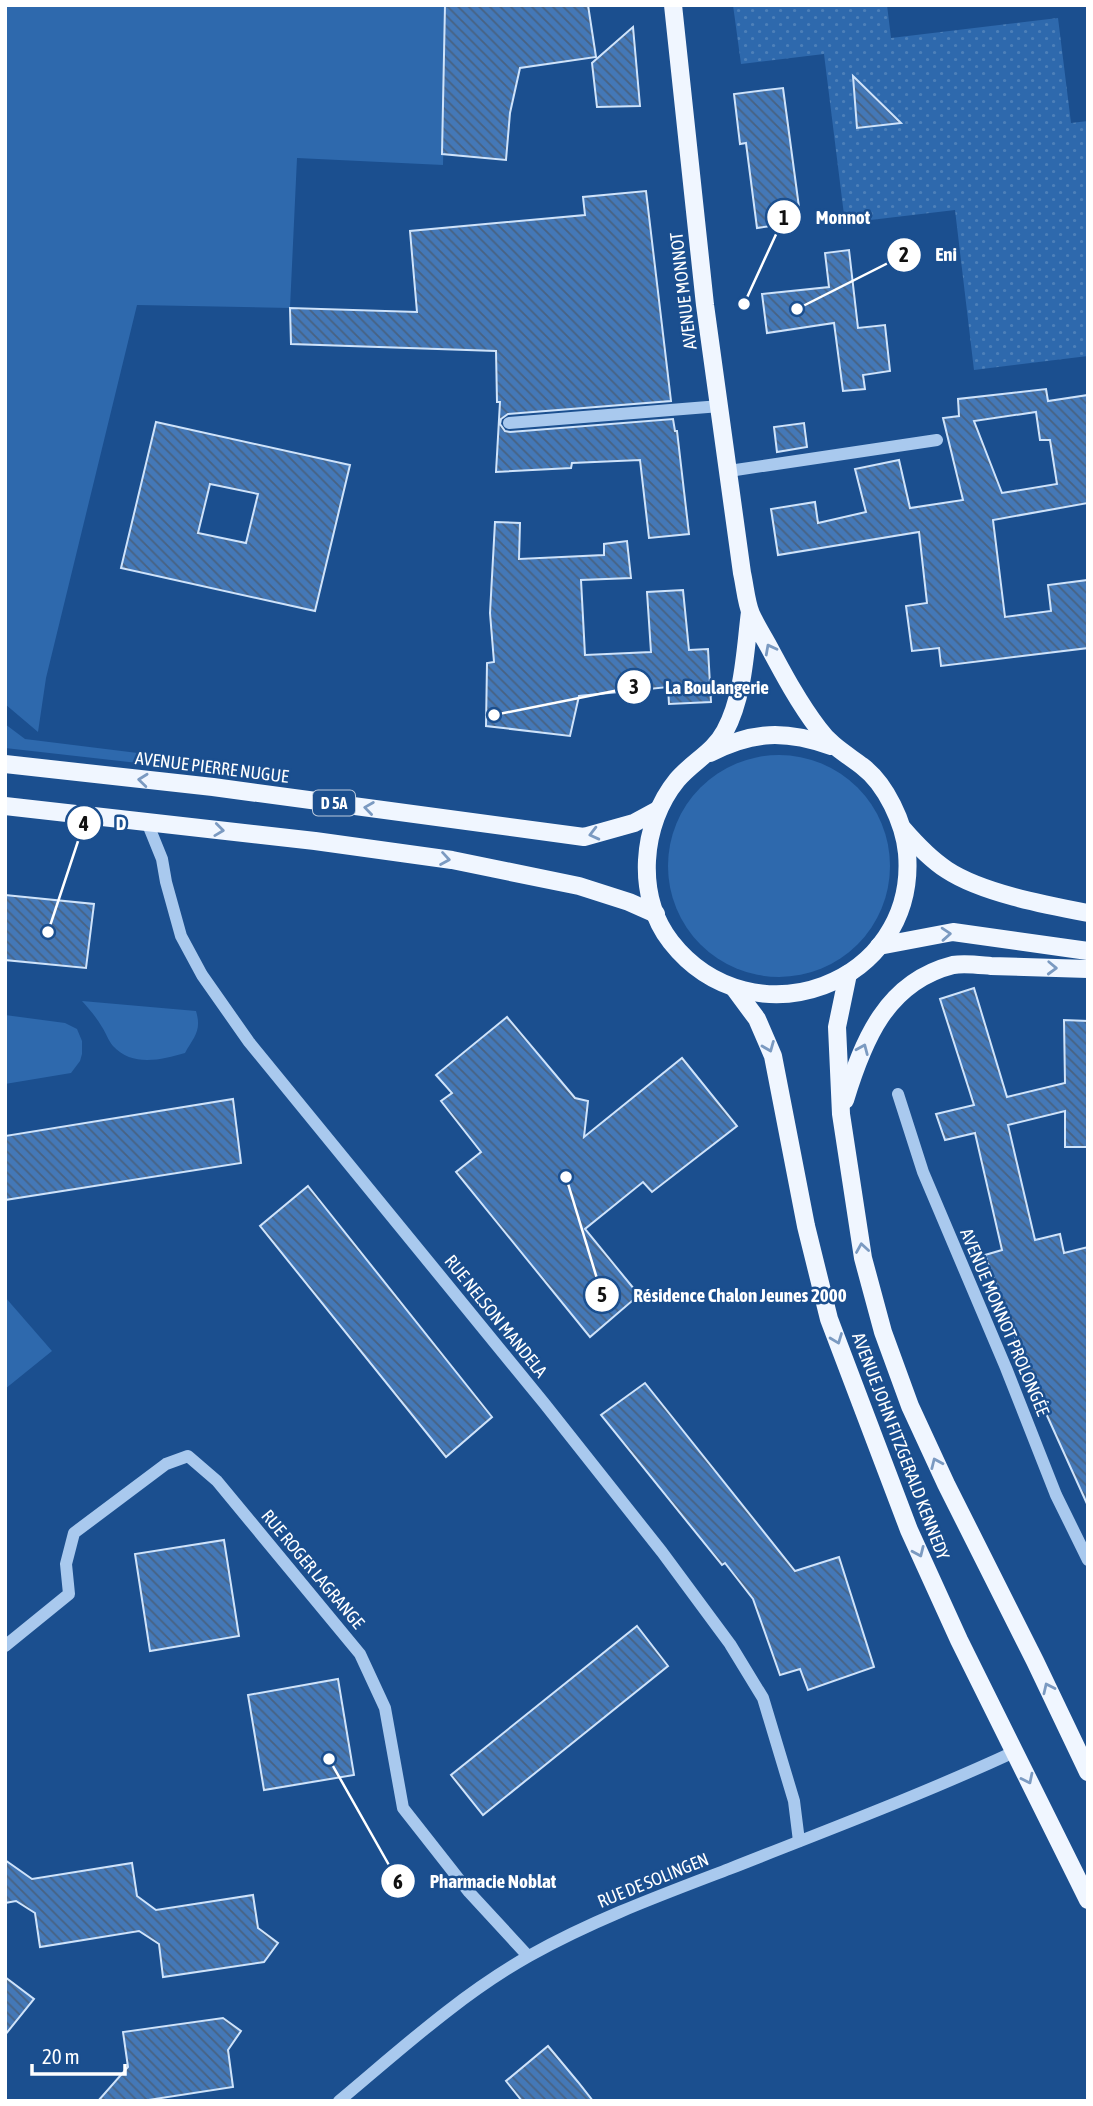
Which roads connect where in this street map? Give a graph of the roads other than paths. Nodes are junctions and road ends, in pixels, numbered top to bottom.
1 (673, 5) edge
2 (720, 406) junction
3 (509, 423) dead end
4 (937, 440) dead end
5 (729, 471) junction
6 (750, 612) junction
7 (834, 747) junction
8 (706, 755) junction
9 (5, 764) edge
10 (5, 807) edge
11 (658, 810) junction
12 (147, 822) junction
13 (903, 829) junction
14 (1088, 913) edge
15 (656, 914) junction
16 (879, 946) junction
17 (1088, 951) edge
18 (1088, 969) edge
19 (848, 974) junction
20 (734, 988) junction
21 (898, 1094) dead end
22 (841, 1114) junction
23 (1088, 1559) edge
24 (5, 1646) edge
25 (1014, 1752) junction
26 (1088, 1772) edge
27 (799, 1841) junction
28 (1088, 1900) edge
29 (528, 1956) junction
30 (339, 2101) edge

1 - 2 main road, AVENUE MONNOT
2 - 3 street
2 - 5 main road, AVENUE MONNOT
4 - 5 street
5 - 6 main road, AVENUE MONNOT
7 -> 6 main road
6 - 8 main road
7 - 8 main road
7 - 13 main road
8 - 11 main road
11 -> 9 main road, AVENUE PIERRE NUGUE / D 5A
10 - 12 main road, D 5A
11 - 15 main road
12 -> 15 main road, D 5A
12 - 27 street, RUE NELSON MANDELA
13 - 14 main road
13 - 16 main road
15 - 20 main road
16 -> 17 main road
16 - 19 main road
22 -> 18 main road
19 - 20 main road
19 - 22 main road, AVENUE JOHN FITZGERALD KENNEDY
20 -> 25 main road, AVENUE JOHN FITZGERALD KENNEDY
21 - 23 street, AVENUE MONNOT PROLONGÉE
26 -> 22 main road, AVENUE JOHN FITZGERALD KENNEDY
24 - 29 street, RUE ROGER LAGRANGE
25 - 27 street, RUE DE SOLINGEN
25 -> 28 main road, AVENUE JOHN FITZGERALD KENNEDY
27 - 29 street, RUE DE SOLINGEN
29 - 30 street, RUE DE SOLINGEN

